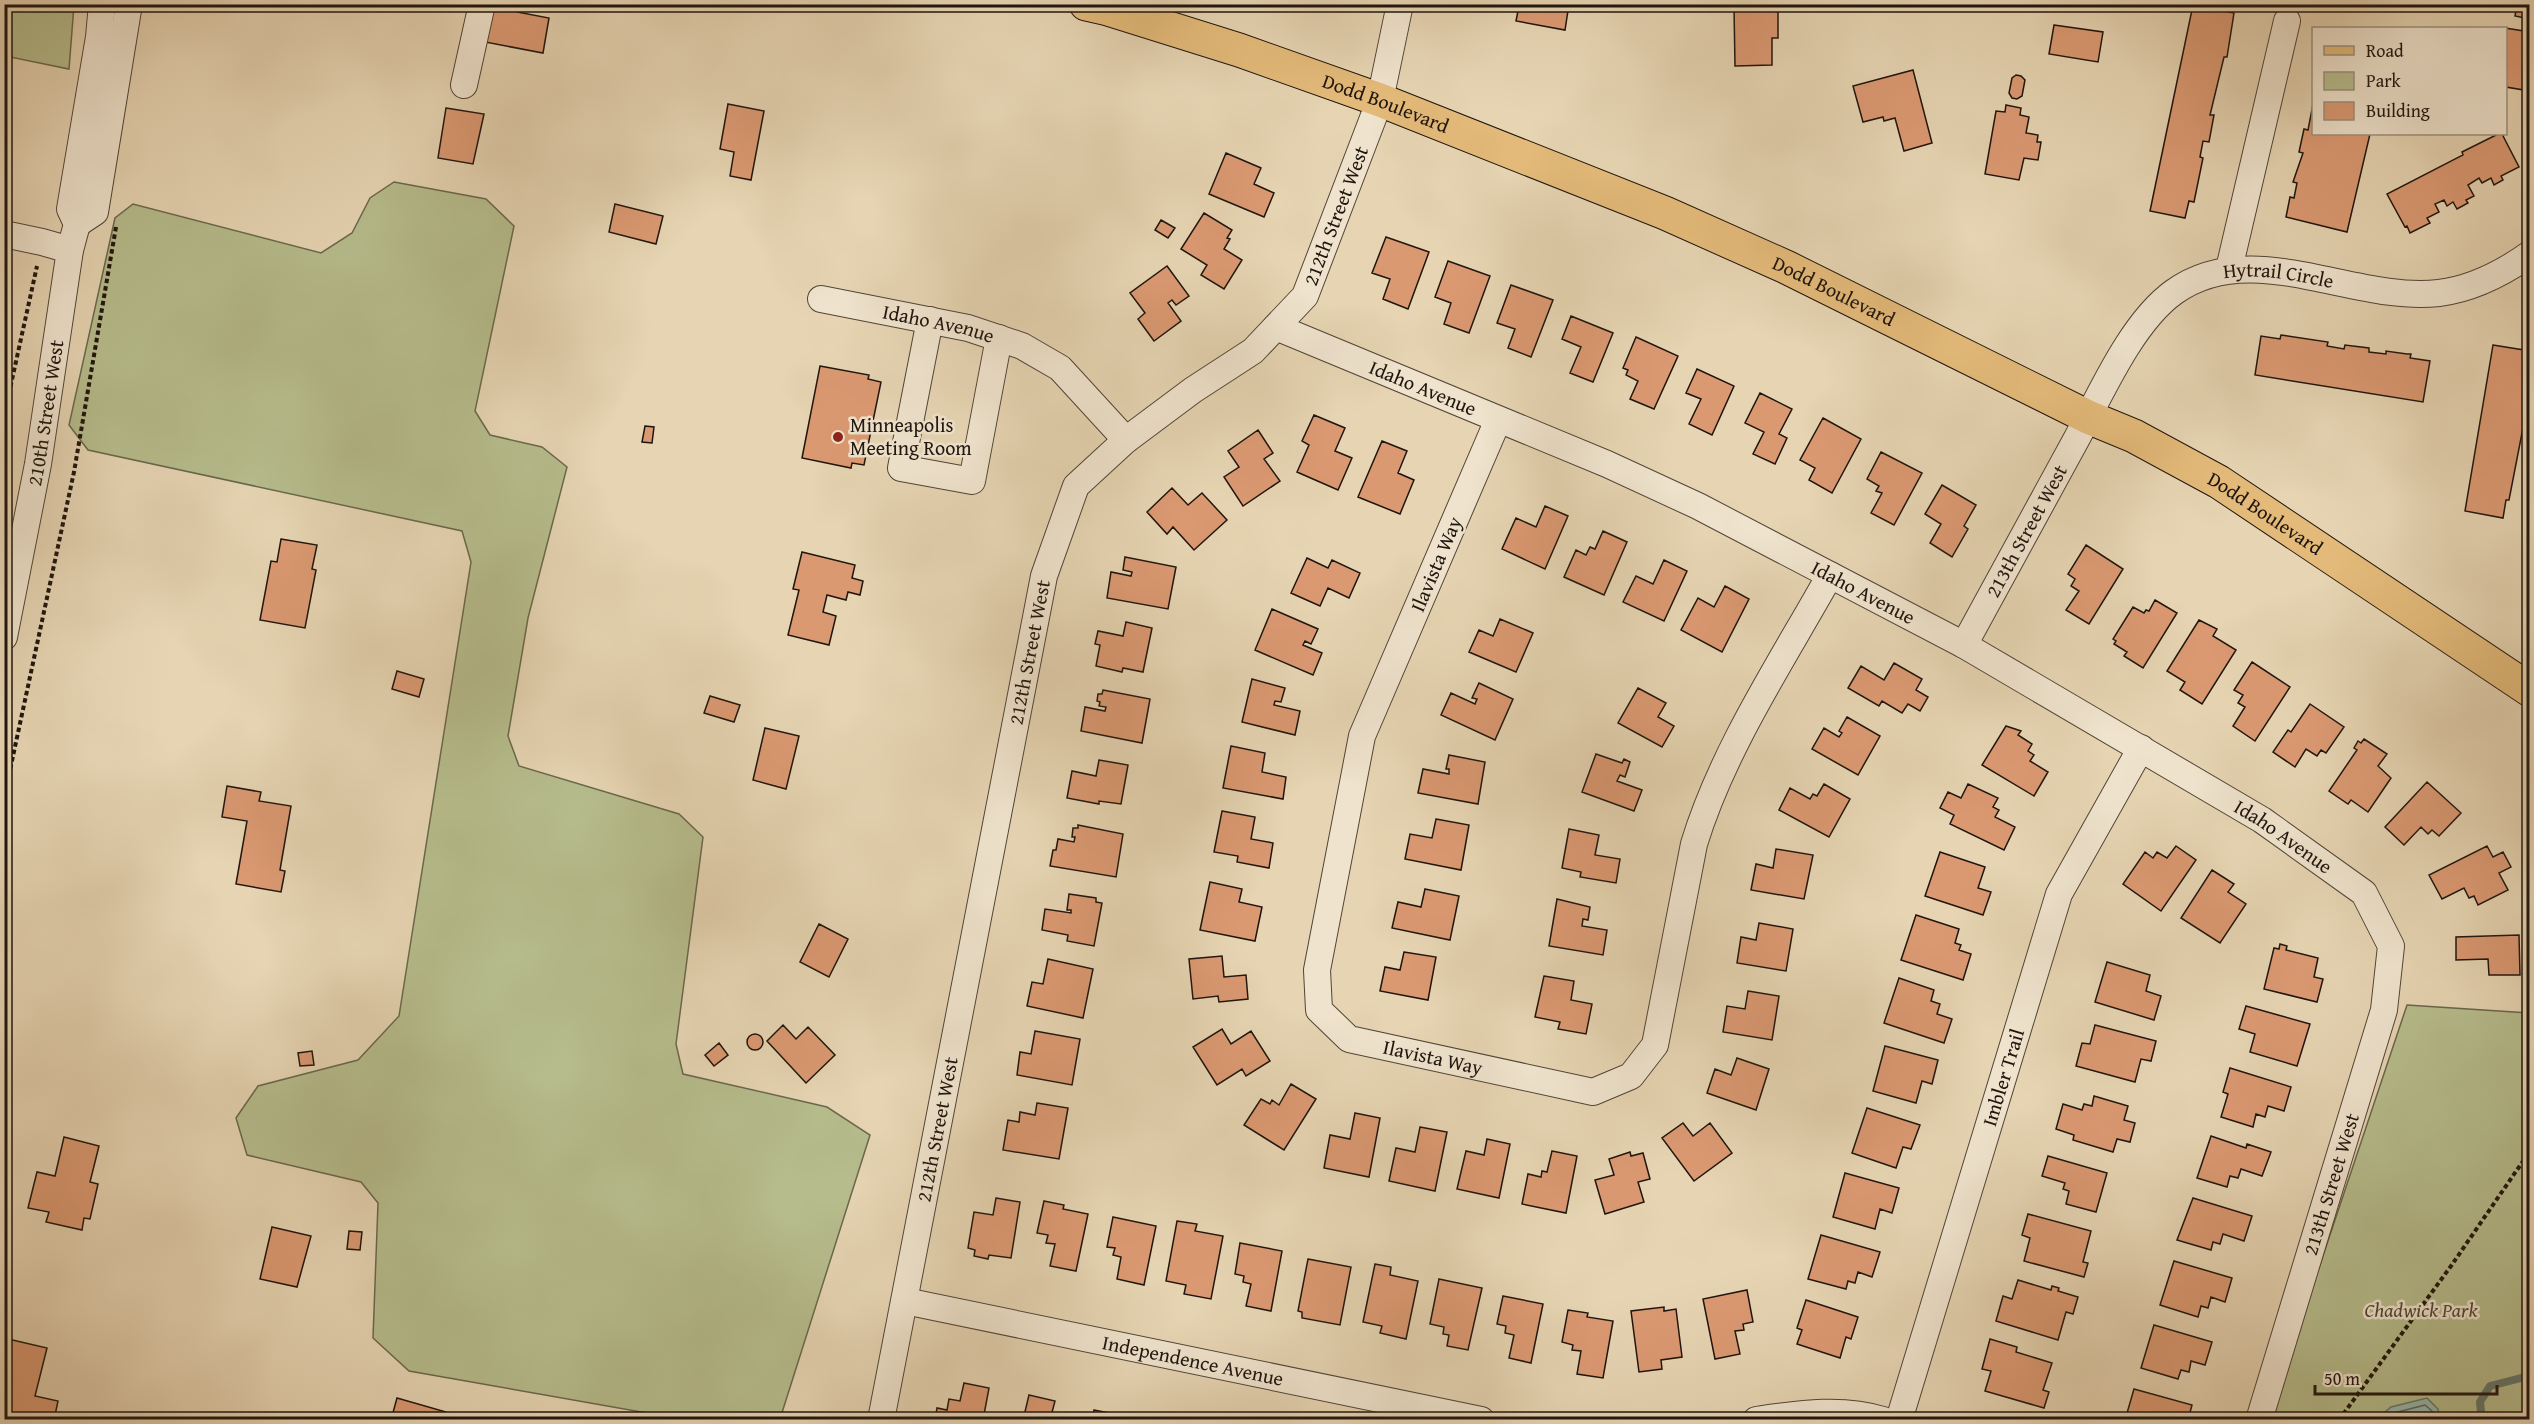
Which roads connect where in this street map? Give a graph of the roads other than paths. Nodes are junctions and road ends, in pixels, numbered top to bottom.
1 (102, 4) edge
2 (129, 4) edge
3 (482, 4) edge
4 (1086, 4) edge
5 (1400, 4) edge
6 (2287, 21) dead end
7 (464, 85) dead end
8 (1380, 100) junction
9 (77, 224) junction
10 (4, 234) edge
11 (70, 250) junction
12 (2529, 254) edge
13 (2229, 269) junction
14 (821, 299) dead end
15 (930, 320) junction
16 (1276, 327) junction
17 (999, 338) junction
18 (2088, 417) junction
19 (1498, 420) junction
20 (1126, 440) junction
21 (1830, 575) junction
22 (4, 637) edge
23 (1964, 645) junction
24 (2529, 690) edge
25 (2141, 748) junction
26 (2391, 946) joint
27 (905, 1301) junction
28 (881, 1419) edge
29 (1481, 1419) edge
30 (1756, 1419) edge
31 (1883, 1419) edge
32 (1899, 1419) edge
33 (2259, 1419) edge

1 - 9 street, 210th Street West
2 - 9 street, 210th Street West
3 - 7 street
4 - 8 main road, Dodd Boulevard
5 - 8 street, 212th Street West
6 - 13 street
8 - 16 street, 212th Street West
8 - 18 main road, Dodd Boulevard
9 - 11 street, 210th Street West
10 - 11 street
11 - 22 street, 210th Street West
12 - 13 street, Hytrail Circle
13 - 18 street, Hytrail Circle
14 - 15 street, Idaho Avenue
15 - 17 street, Idaho Avenue
15 - 17 street
16 - 19 street, Idaho Avenue
16 - 20 street, 212th Street West
17 - 20 street, Idaho Avenue
18 - 23 street, 213th Street West
18 - 24 main road, Dodd Boulevard
19 - 21 street, Idaho Avenue
19 - 21 street, Ilavista Way
20 - 27 street, 212th Street West
21 - 23 street, Idaho Avenue
23 - 25 street, Idaho Avenue
25 - 26 street, Idaho Avenue
25 - 32 street, Imbler Trail
26 - 33 street, 213th Street West
27 - 28 street, 212th Street West
27 - 29 street, Independence Avenue
30 - 31 street

